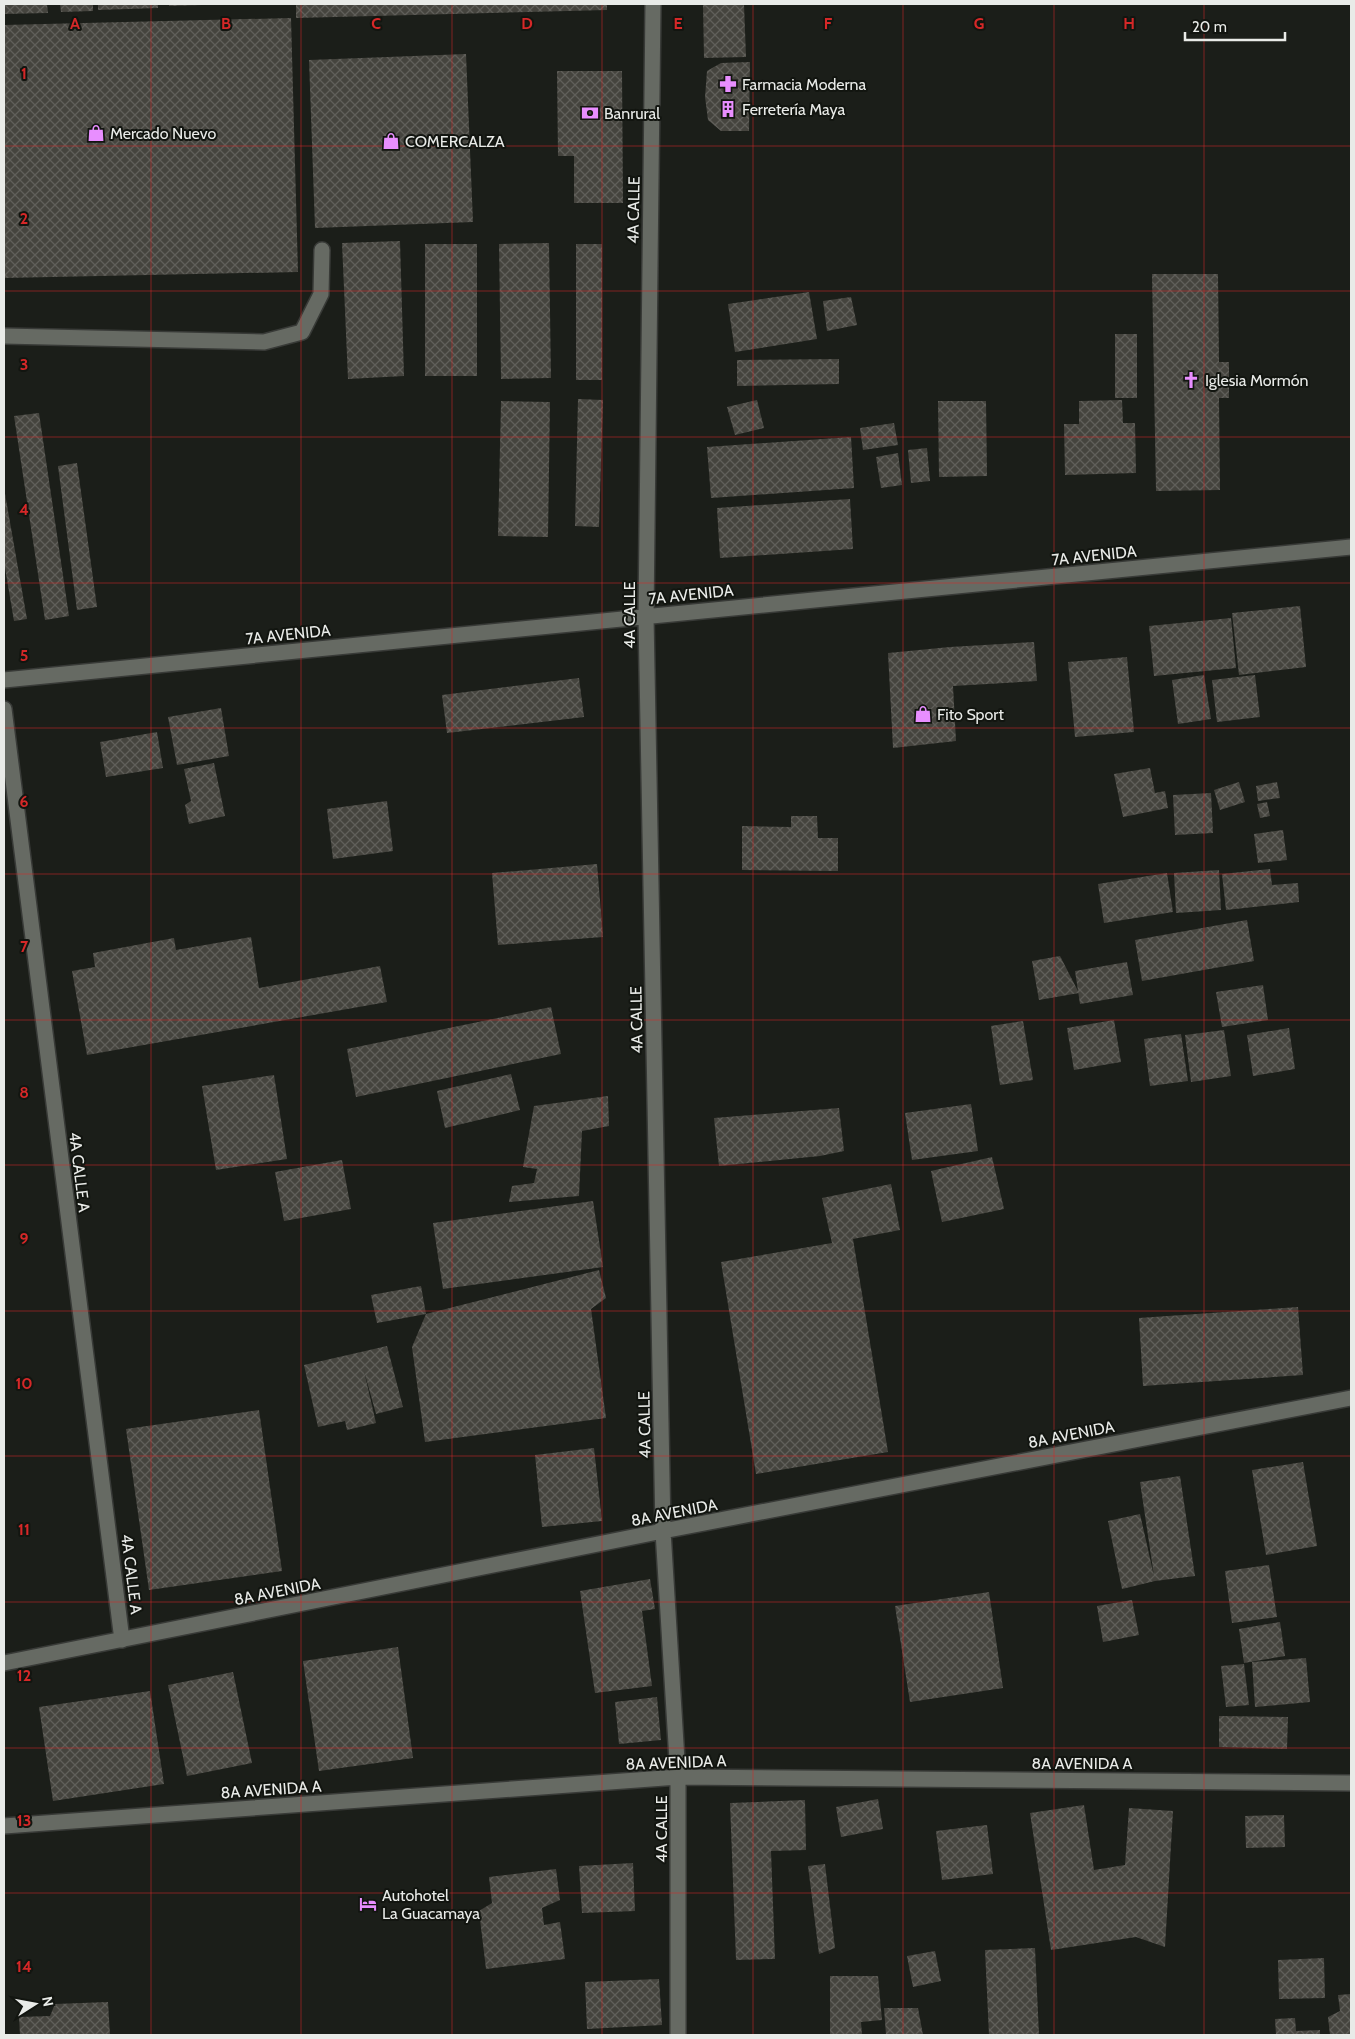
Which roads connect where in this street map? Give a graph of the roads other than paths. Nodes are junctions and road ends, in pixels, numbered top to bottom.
1 (653, 4) edge
2 (322, 250) dead end
3 (4, 336) edge
4 (1351, 547) edge
5 (646, 616) junction
6 (4, 680) edge
7 (4, 709) edge
8 (1351, 1398) edge
9 (663, 1532) junction
10 (122, 1640) junction
11 (4, 1663) edge
12 (678, 1777) junction
13 (1351, 1783) edge
14 (4, 1826) edge
15 (678, 2035) edge

1 - 5 street, 4A CALLE
2 - 3 street
4 - 5 street, 7A AVENIDA
5 - 6 street, 7A AVENIDA
5 - 9 street, 4A CALLE
7 - 10 street, 4A CALLE A
8 - 9 street, 8A AVENIDA
9 - 10 street, 8A AVENIDA
9 - 12 street, 4A CALLE
10 - 11 street, 8A AVENIDA
12 - 13 street, 8A AVENIDA A
12 - 14 street, 8A AVENIDA A
12 - 15 street, 4A CALLE

